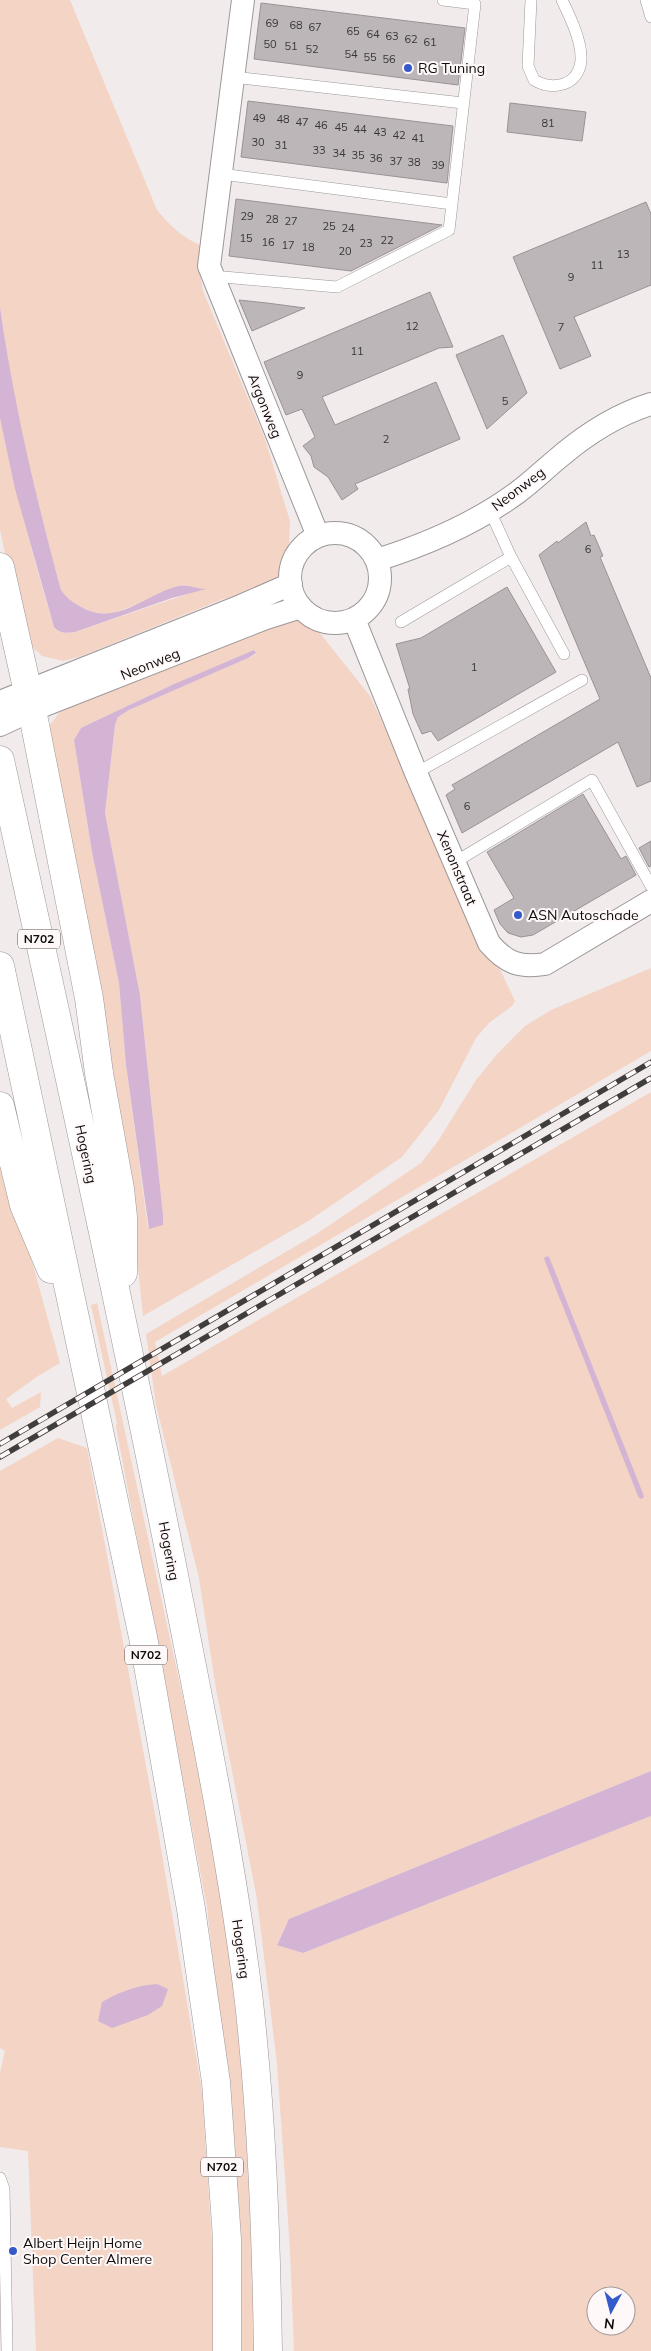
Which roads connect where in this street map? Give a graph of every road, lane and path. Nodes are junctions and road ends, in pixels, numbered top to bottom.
1 (243, 0) edge
2 (443, 0) edge
3 (531, 0) edge
4 (562, 0) edge
5 (646, 0) edge
6 (651, 17) edge
7 (233, 77) junction
8 (464, 103) junction
9 (221, 174) junction
10 (452, 204) junction
11 (212, 276) junction
12 (651, 404) edge
13 (490, 511) junction
14 (318, 536) junction
15 (511, 557) junction
16 (377, 560) junction
17 (0, 567) edge
18 (291, 584) junction
19 (301, 607) junction
20 (354, 618) junction
21 (401, 622) dead end
22 (564, 654) dead end
23 (582, 680) dead end
24 (15, 707) edge
25 (0, 760) edge
26 (416, 773) junction
27 (454, 862) junction
28 (651, 886) edge
29 (651, 901) edge
30 (0, 966) edge
31 (0, 1106) edge
32 (123, 1320) junction
33 (76, 1328) junction
34 (0, 2178) edge
35 (7, 2351) edge
36 (227, 2351) edge
37 (268, 2351) edge

1 - 7 street, Argonweg
2 - 8 lane
3 - 4 lane
5 - 6 lane
7 - 8 lane
7 - 9 street, Argonweg
8 - 10 lane
9 - 10 lane
9 - 11 street, Argonweg
10 - 11 lane
11 - 14 street, Argonweg
12 - 13 street, Neonweg
13 - 15 lane
13 - 16 street, Neonweg
14 - 16 street
14 - 18 street
15 - 21 lane
15 - 22 lane
16 - 20 street
17 - 24 highway, N702
18 - 19 street
18 - 24 street, Neonweg
19 - 20 street
19 - 24 street, Neonweg
20 - 26 street, Xenonstraat
23 - 26 lane
24 - 32 highway, N702
25 - 32 highway, Hogering / N702
26 - 27 street, Xenonstraat
27 - 28 lane
27 - 29 street, Xenonstraat
30 - 33 highway, N702
31 - 33 highway, N702
32 - 37 highway, Hogering / N702
33 - 36 highway, N702
34 - 35 lane

